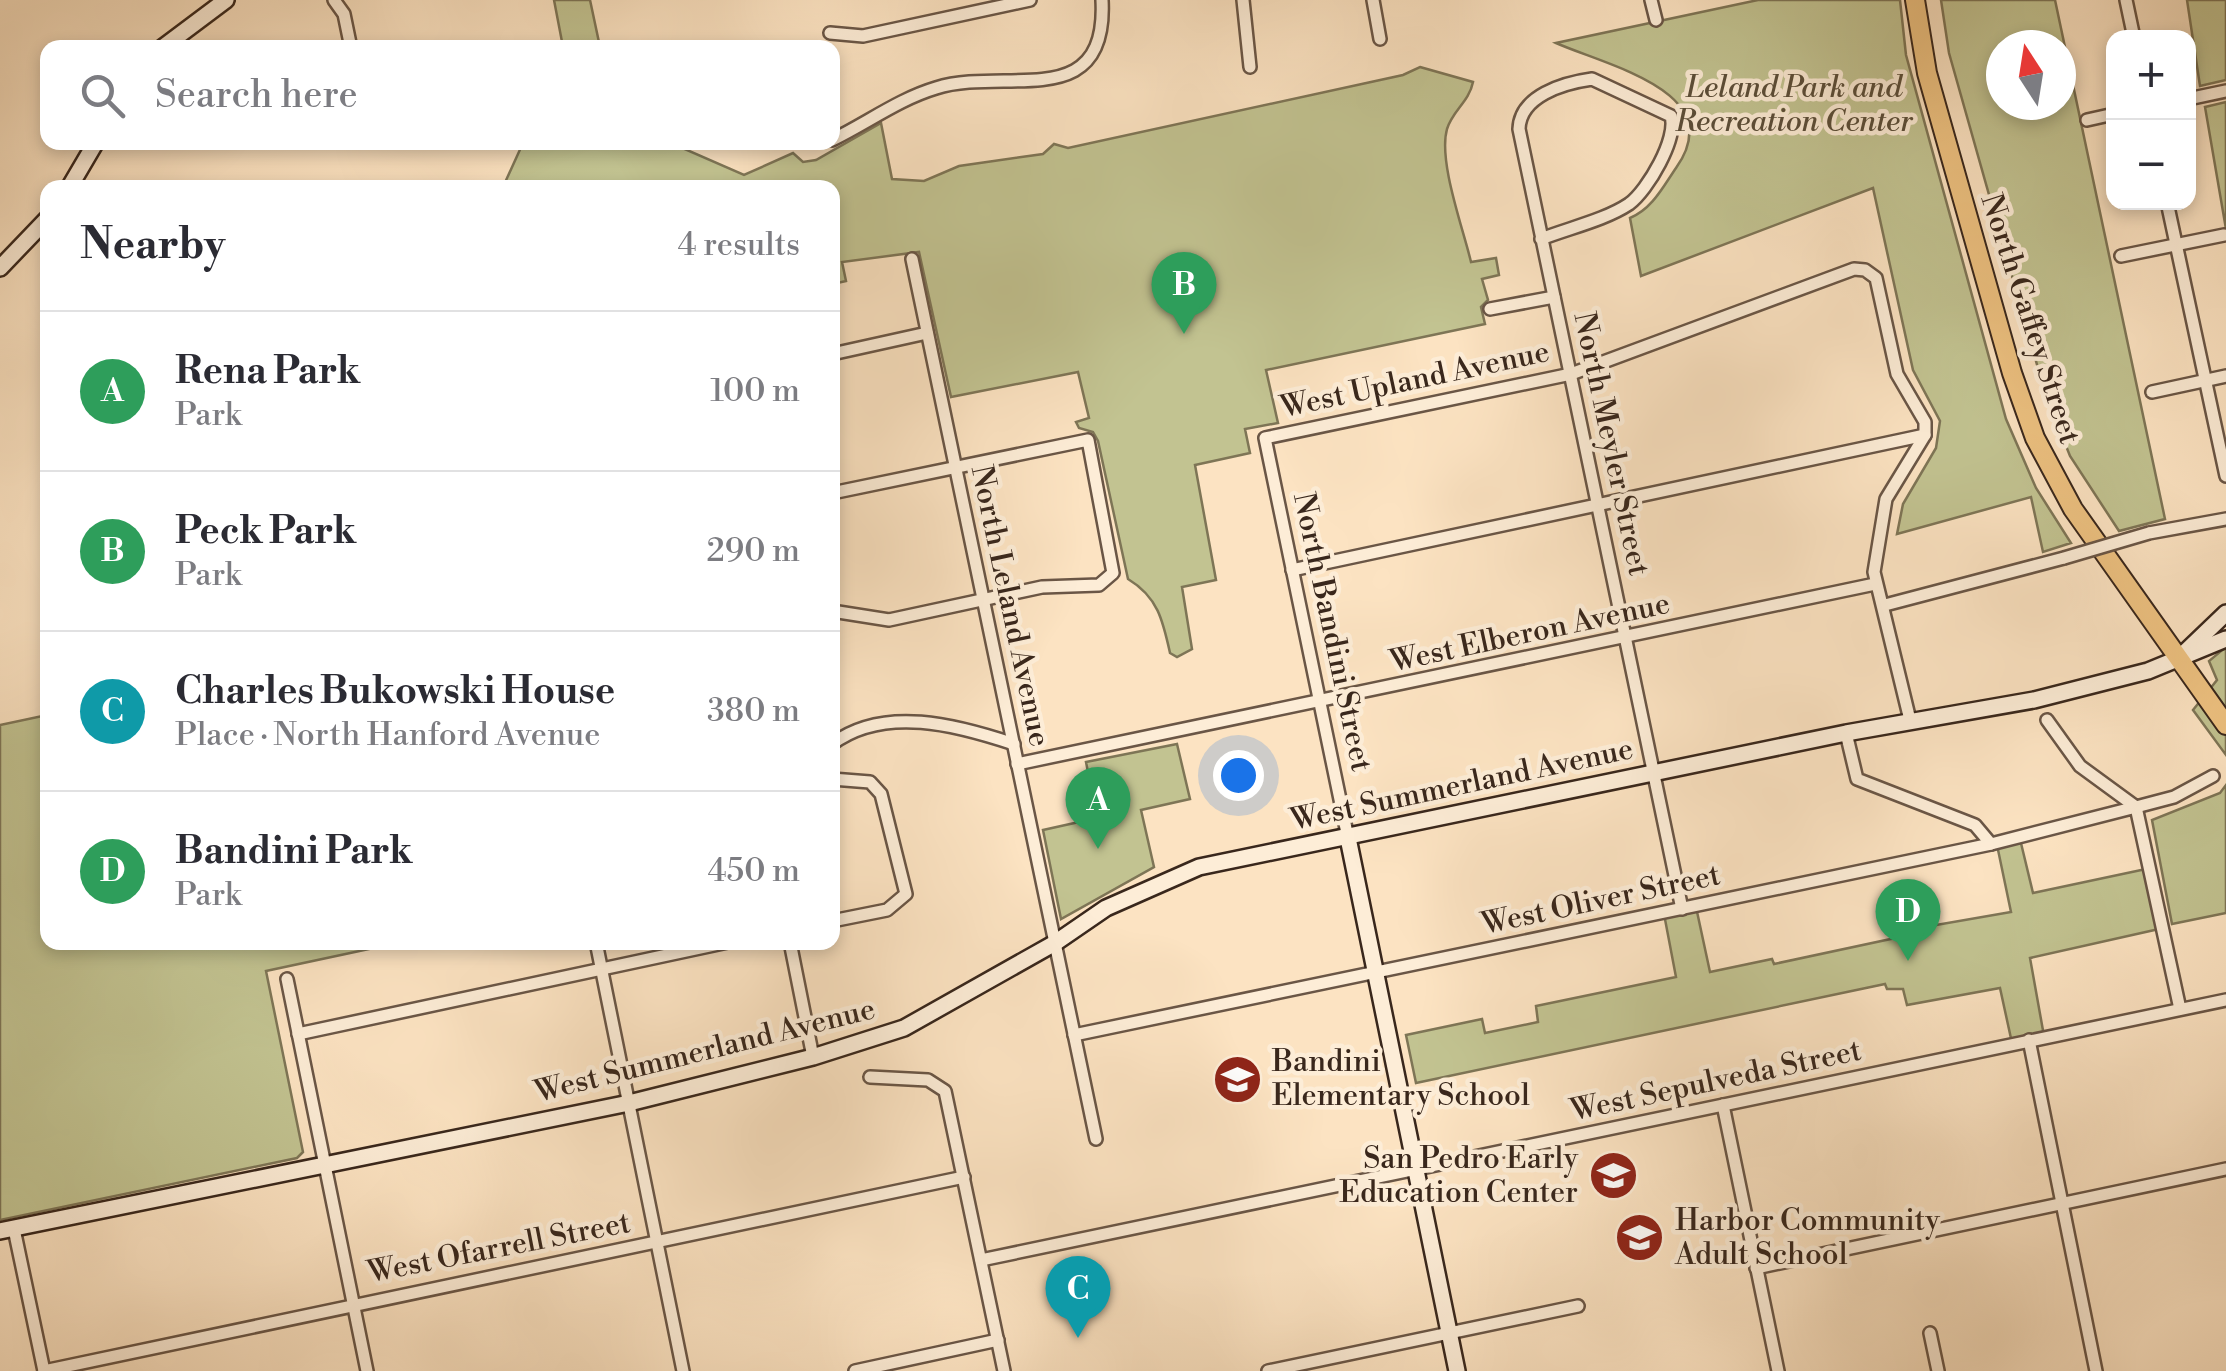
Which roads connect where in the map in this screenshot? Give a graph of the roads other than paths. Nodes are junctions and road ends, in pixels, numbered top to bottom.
1 (226, 0) edge
2 (334, 0) edge
3 (1030, 0) edge
4 (1102, 0) edge
5 (1243, 0) edge
6 (1373, 0) edge
7 (1652, 0) edge
8 (1914, 0) edge
9 (2126, 0) edge
10 (1656, 20) dead end
11 (2132, 30) edge
12 (830, 33) dead end
13 (1380, 39) dead end
14 (173, 40) edge
15 (349, 40) edge
16 (1250, 66) dead end
17 (2222, 92) edge
18 (2196, 97) edge
19 (2106, 116) edge
20 (2087, 120) dead end
21 (840, 136) edge
22 (91, 150) edge
23 (74, 180) edge
24 (2168, 210) edge
25 (40, 226) edge
26 (2224, 235) edge
27 (1542, 239) junction
28 (2175, 245) junction
29 (2121, 256) dead end
30 (912, 260) dead end
31 (0, 268) edge
32 (1554, 297) junction
33 (1490, 308) dead end
34 (927, 333) junction
35 (840, 352) edge
36 (1570, 374) junction
37 (2226, 376) edge
38 (2204, 380) junction
39 (2152, 392) dead end
40 (1925, 435) junction
41 (1270, 436) joint
42 (955, 467) junction
43 (2226, 476) edge
44 (840, 491) edge
45 (1599, 506) junction
46 (2226, 519) edge
47 (1292, 570) junction
48 (1876, 584) junction
49 (982, 598) junction
50 (1885, 605) junction
51 (840, 612) edge
52 (2226, 613) edge
53 (1626, 639) junction
54 (2226, 640) edge
55 (2180, 658) junction
56 (1320, 701) junction
57 (1910, 720) junction
58 (2047, 720) dead end
59 (2226, 726) edge
60 (1846, 733) junction
61 (840, 739) edge
62 (1014, 744) junction
63 (1017, 764) junction
64 (1654, 774) junction
65 (2213, 776) dead end
66 (840, 779) edge
67 (2136, 807) junction
68 (1348, 838) junction
69 (1991, 844) junction
70 (1682, 909) junction
71 (840, 919) edge
72 (1055, 943) junction
73 (598, 950) edge
74 (691, 950) edge
75 (792, 950) edge
76 (602, 969) junction
77 (1376, 972) junction
78 (287, 979) dead end
79 (2226, 1000) edge
80 (2180, 1009) junction
81 (298, 1034) junction
82 (1074, 1035) junction
83 (2029, 1040) junction
84 (813, 1057) junction
85 (870, 1077) dead end
86 (629, 1104) junction
87 (1723, 1105) junction
88 (1096, 1139) dead end
89 (324, 1167) junction
90 (2226, 1169) edge
91 (1418, 1170) junction
92 (964, 1177) junction
93 (2060, 1204) junction
94 (7, 1230) edge
95 (656, 1242) junction
96 (980, 1260) junction
97 (1756, 1268) junction
98 (354, 1303) junction
99 (1578, 1306) dead end
100 (1448, 1332) junction
101 (1930, 1333) dead end
102 (998, 1340) junction
103 (44, 1371) edge
104 (367, 1371) edge
105 (684, 1371) edge
106 (855, 1371) edge
107 (1004, 1371) edge
108 (1268, 1371) edge
109 (1456, 1371) edge
110 (1778, 1371) edge
111 (1938, 1371) edge
112 (2096, 1371) edge

1 - 14 main road
2 - 15 street
3 - 12 street
4 - 21 street
5 - 16 street
6 - 13 street
7 - 10 street
8 - 55 main road, North Gaffey Street
9 - 11 street
17 - 18 street
19 - 20 street
22 - 23 main road
24 - 28 street
25 - 31 main road
26 - 28 street
27 - 27 street, North Meyler Street
27 - 32 street, North Meyler Street
28 - 29 street
28 - 38 street
30 - 34 street, North Leland Avenue
32 - 33 street
32 - 36 street, North Meyler Street
34 - 35 street
34 - 42 street, North Leland Avenue
36 - 40 street, West Upland Avenue
36 - 41 street, West Upland Avenue
36 - 45 street, North Meyler Street
37 - 38 street
38 - 39 street
38 - 43 street
40 - 45 street
40 - 48 street
41 - 47 street, North Bandini Street
42 - 44 street
42 - 49 street, North Leland Avenue
42 - 49 street
45 - 47 street
45 - 53 street, North Meyler Street
46 - 50 street, bridge
47 - 56 street, North Bandini Street
48 - 50 street
48 - 53 street, West Elberon Avenue
49 - 51 street
49 - 62 street, North Leland Avenue
50 - 57 street
52 - 55 main road
53 - 56 street, West Elberon Avenue
53 - 64 street, North Meyler Street
54 - 55 main road, West Summerland Avenue
55 - 57 main road, West Summerland Avenue
55 - 59 main road, North Gaffey Street
56 - 63 street, West Elberon Avenue
56 - 68 street, North Bandini Street
57 - 60 main road, West Summerland Avenue
58 - 67 street
60 - 64 main road, West Summerland Avenue
60 - 69 street
61 - 62 street
62 - 63 street, North Leland Avenue
63 - 72 street, North Leland Avenue
64 - 68 main road, West Summerland Avenue
64 - 70 street, North Meyler Street
65 - 67 street
66 - 71 street
67 - 69 street, West Oliver Street
67 - 80 street
68 - 72 main road, West Summerland Avenue
68 - 77 main road, North Bandini Street
69 - 70 street, West Oliver Street
70 - 77 street, West Oliver Street
72 - 82 street, North Leland Avenue
72 - 84 main road, West Summerland Avenue
73 - 76 street
74 - 76 street
75 - 84 street
76 - 81 street
76 - 86 street
77 - 82 street, West Oliver Street
77 - 91 main road, North Bandini Street
78 - 81 street
79 - 80 street, West Sepulveda Street
80 - 83 street, West Sepulveda Street
81 - 89 street
82 - 88 street, North Leland Avenue
83 - 87 street, West Sepulveda Street
83 - 93 street
84 - 86 main road, West Summerland Avenue
85 - 92 street
86 - 89 main road, West Summerland Avenue
86 - 95 street
87 - 91 street, West Sepulveda Street
87 - 97 street
89 - 94 main road, West Summerland Avenue
89 - 98 street
90 - 93 street
91 - 96 street, West Sepulveda Street
91 - 100 main road, North Bandini Street
92 - 95 street, West Ofarrell Street
92 - 96 street
93 - 97 street
93 - 112 street
94 - 103 street
95 - 98 street, West Ofarrell Street
95 - 105 street
96 - 102 street
97 - 110 street
98 - 103 street, West Ofarrell Street
98 - 104 street
99 - 100 street
100 - 108 street
100 - 109 main road, North Bandini Street
101 - 111 street
102 - 106 street
102 - 107 street

